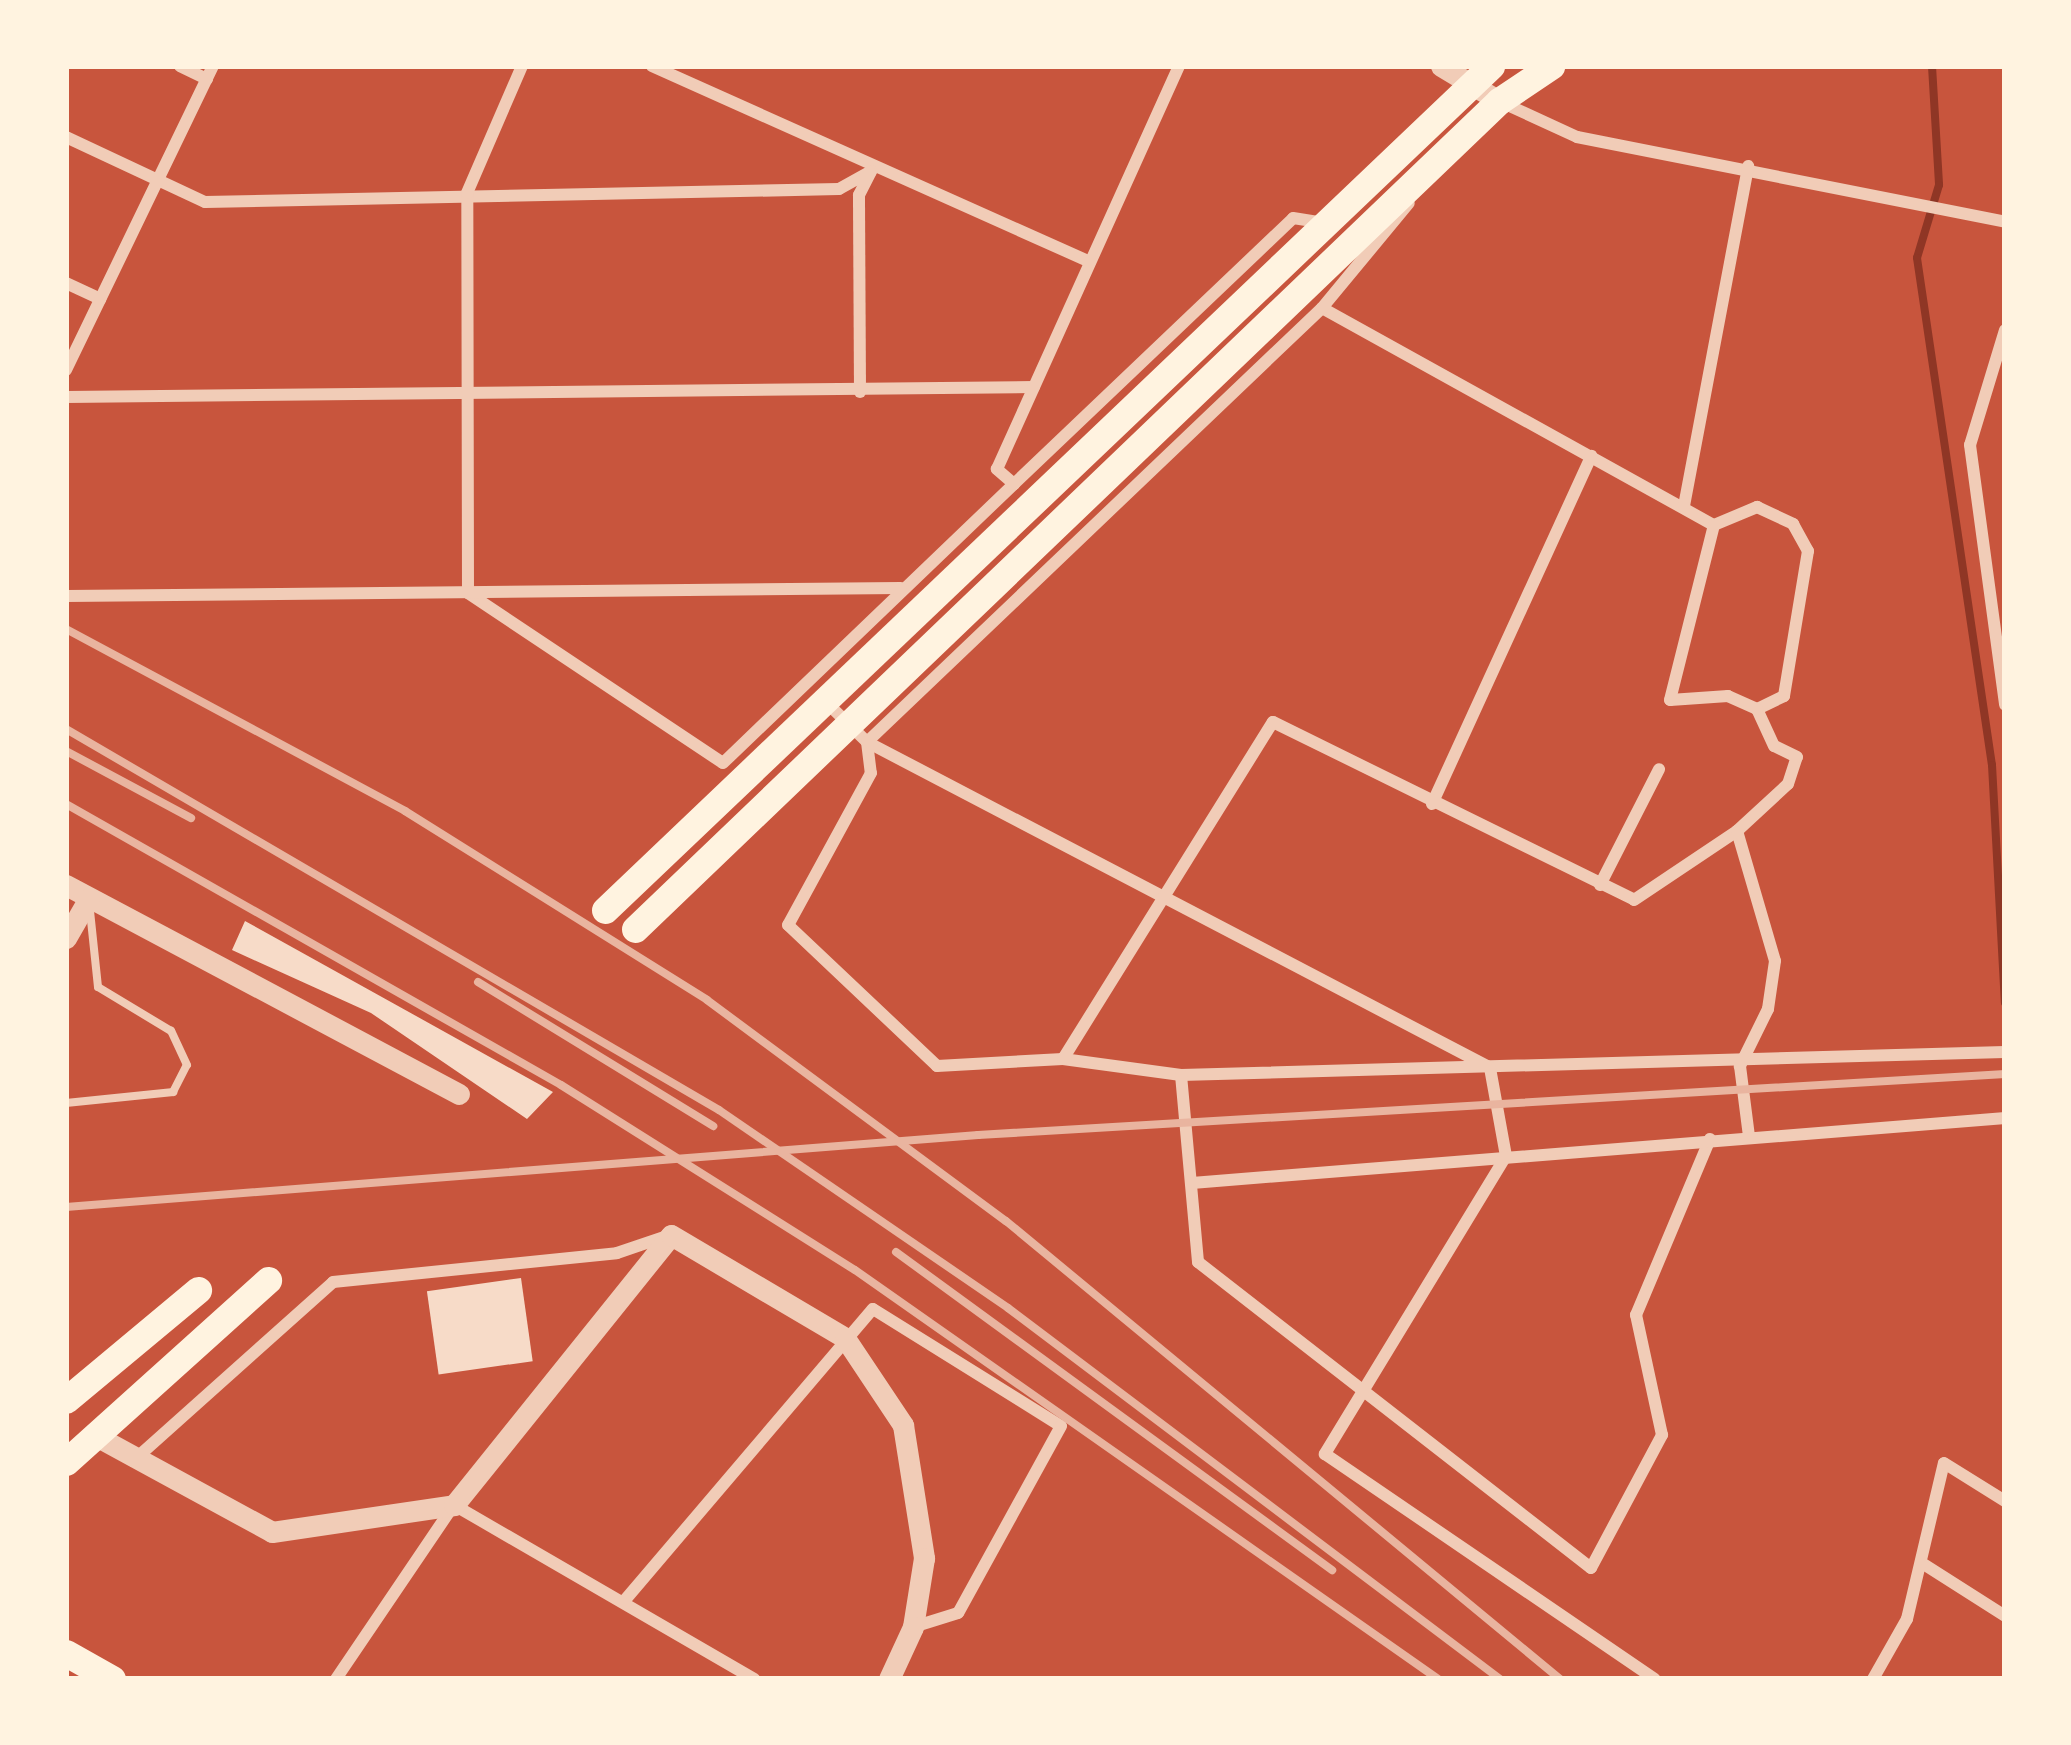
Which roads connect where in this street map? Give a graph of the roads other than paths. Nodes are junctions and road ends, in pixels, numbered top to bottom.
1 (180, 66) edge
2 (522, 66) edge
3 (652, 66) edge
4 (1179, 66) edge
5 (1441, 66) edge
6 (1552, 66) edge
7 (210, 72) edge
8 (1480, 74) edge
9 (1499, 101) junction
10 (66, 137) edge
11 (1440, 157) junction
12 (1748, 166) junction
13 (871, 172) junction
14 (159, 182) junction
15 (467, 193) junction
16 (2005, 222) edge
17 (1323, 223) junction
18 (1087, 261) junction
19 (66, 283) edge
20 (101, 298) junction
21 (1322, 308) junction
22 (2005, 330) edge
23 (66, 370) edge
24 (1034, 386) junction
25 (860, 392) junction
26 (467, 396) junction
27 (66, 398) edge
28 (1592, 456) junction
29 (1014, 484) junction
30 (1684, 506) junction
31 (1714, 525) junction
32 (901, 588) junction
33 (468, 593) junction
34 (66, 596) edge
35 (808, 684) junction
36 (2005, 705) edge
37 (1757, 710) junction
38 (867, 742) junction
39 (1659, 769) dead end
40 (1432, 804) junction
41 (1737, 831) junction
42 (66, 885) edge
43 (1600, 885) junction
44 (89, 898) junction
45 (1160, 898) junction
46 (605, 910) dead end
47 (635, 929) dead end
48 (66, 938) edge
49 (2005, 1052) edge
50 (1064, 1059) junction
51 (1740, 1066) junction
52 (1490, 1068) junction
53 (1181, 1075) junction
54 (459, 1094) dead end
55 (66, 1103) edge
56 (2005, 1118) edge
57 (1749, 1136) junction
58 (1710, 1139) junction
59 (1506, 1156) junction
60 (1192, 1183) junction
61 (671, 1234) junction
62 (268, 1280) dead end
63 (199, 1290) dead end
64 (845, 1338) junction
65 (1366, 1389) junction
66 (66, 1400) edge
67 (98, 1437) junction
68 (66, 1462) edge
69 (131, 1462) junction
70 (2005, 1502) edge
71 (454, 1505) junction
72 (1924, 1565) junction
73 (625, 1600) junction
74 (2005, 1616) edge
75 (913, 1628) junction
76 (66, 1653) edge
77 (97, 1676) edge
78 (336, 1679) edge
79 (754, 1679) edge
80 (889, 1679) edge
81 (1655, 1679) edge
82 (1873, 1679) edge

1 - 7 street
2 - 15 street
3 - 13 street
4 - 18 street
5 - 8 street
6 - 9 highway
7 - 14 street
8 - 9 street
8 - 17 highway
9 - 11 highway
9 - 12 street
10 - 14 street
11 - 21 street
11 - 47 highway
12 - 16 street
12 - 30 street
13 - 15 street
13 - 18 street
13 - 25 street
14 - 15 street
14 - 20 street
15 - 26 street
17 - 29 street
17 - 46 highway
18 - 24 street
19 - 20 street
20 - 23 street
21 - 28 street
21 - 38 street
22 - 36 street
24 - 25 street
24 - 29 street
25 - 26 street
26 - 27 street
26 - 33 street
28 - 30 street
28 - 40 street
29 - 32 street
30 - 31 street
31 - 37 street
31 - 37 street
32 - 33 street
32 - 35 street
33 - 34 street
33 - 35 street
35 - 38 street
37 - 41 street
38 - 45 street
38 - 50 street
39 - 43 street
40 - 43 street
40 - 45 street
41 - 43 street
41 - 51 street
42 - 44 street
44 - 48 street
44 - 54 street
44 - 55 lane
45 - 50 street
45 - 52 street
49 - 51 street
50 - 53 street
51 - 52 street
51 - 57 street
52 - 53 street
52 - 59 street
53 - 60 street
56 - 57 street
57 - 58 street
58 - 59 street
58 - 65 street
59 - 60 street
59 - 65 street
60 - 65 street
61 - 64 street
61 - 69 street
61 - 71 street
62 - 67 highway
63 - 66 highway
64 - 73 street
64 - 75 street
64 - 75 street
65 - 81 street
67 - 68 highway
67 - 69 street
69 - 71 street
70 - 72 street
71 - 73 street
71 - 78 street
72 - 74 street
72 - 82 street
73 - 79 street
75 - 80 street
76 - 77 highway

